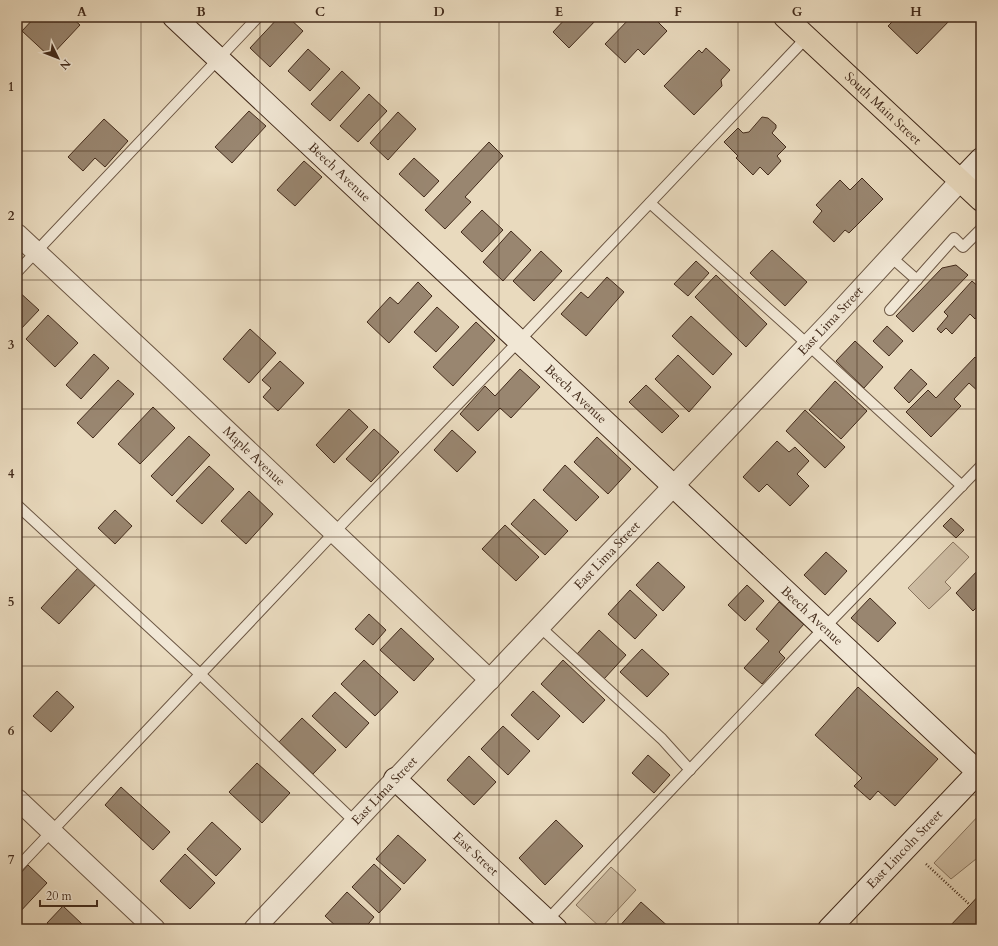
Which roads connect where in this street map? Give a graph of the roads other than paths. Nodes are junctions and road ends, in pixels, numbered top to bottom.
1 (174, 17) edge
2 (258, 17) edge
3 (786, 17) edge
4 (807, 37) junction
5 (219, 59) junction
6 (981, 159) edge
7 (960, 181) junction
8 (981, 200) edge
9 (650, 203) junction
10 (981, 229) edge
11 (17, 234) edge
12 (36, 252) junction
13 (891, 257) junction
14 (17, 272) edge
15 (917, 280) junction
16 (890, 310) dead end
17 (519, 341) junction
18 (808, 345) junction
19 (981, 466) edge
20 (673, 486) junction
21 (962, 486) junction
22 (17, 505) edge
23 (334, 533) junction
24 (540, 626) junction
25 (824, 628) junction
26 (200, 674) junction
27 (490, 680) junction
28 (690, 770) junction
29 (979, 770) edge
30 (395, 779) junction
31 (17, 799) edge
32 (355, 822) junction
33 (51, 831) junction
34 (17, 868) edge
35 (548, 926) edge
36 (155, 929) edge
37 (254, 929) edge
38 (828, 929) edge

1 - 5 street, Beech Avenue
2 - 5 lane
3 - 4 main road, South Main Street
4 - 7 main road, South Main Street
4 - 9 lane
5 - 12 lane
5 - 17 street, Beech Avenue
6 - 7 street
7 - 8 main road, South Main Street
7 - 13 street, East Lima Street
9 - 17 lane
9 - 18 lane
10 - 15 lane
11 - 12 street, Maple Avenue
12 - 14 lane
12 - 23 street, Maple Avenue
13 - 15 lane
13 - 18 street, East Lima Street
15 - 16 lane
17 - 20 street, Beech Avenue
17 - 23 lane
18 - 20 street, East Lima Street
18 - 21 lane
19 - 21 lane
20 - 24 street, East Lima Street
20 - 25 street, Beech Avenue
21 - 25 lane
22 - 26 lane
23 - 26 lane
23 - 27 street, Maple Avenue
24 - 27 street, East Lima Street
24 - 28 lane
25 - 28 lane
25 - 29 street, Beech Avenue
26 - 32 lane
26 - 33 lane
27 - 30 street, East Lima Street
28 - 35 lane
29 - 38 street, East Lincoln Street
30 - 32 street, East Lima Street
30 - 35 street, East Street
31 - 33 street
32 - 37 street, East Lima Street
33 - 34 lane
33 - 36 street

